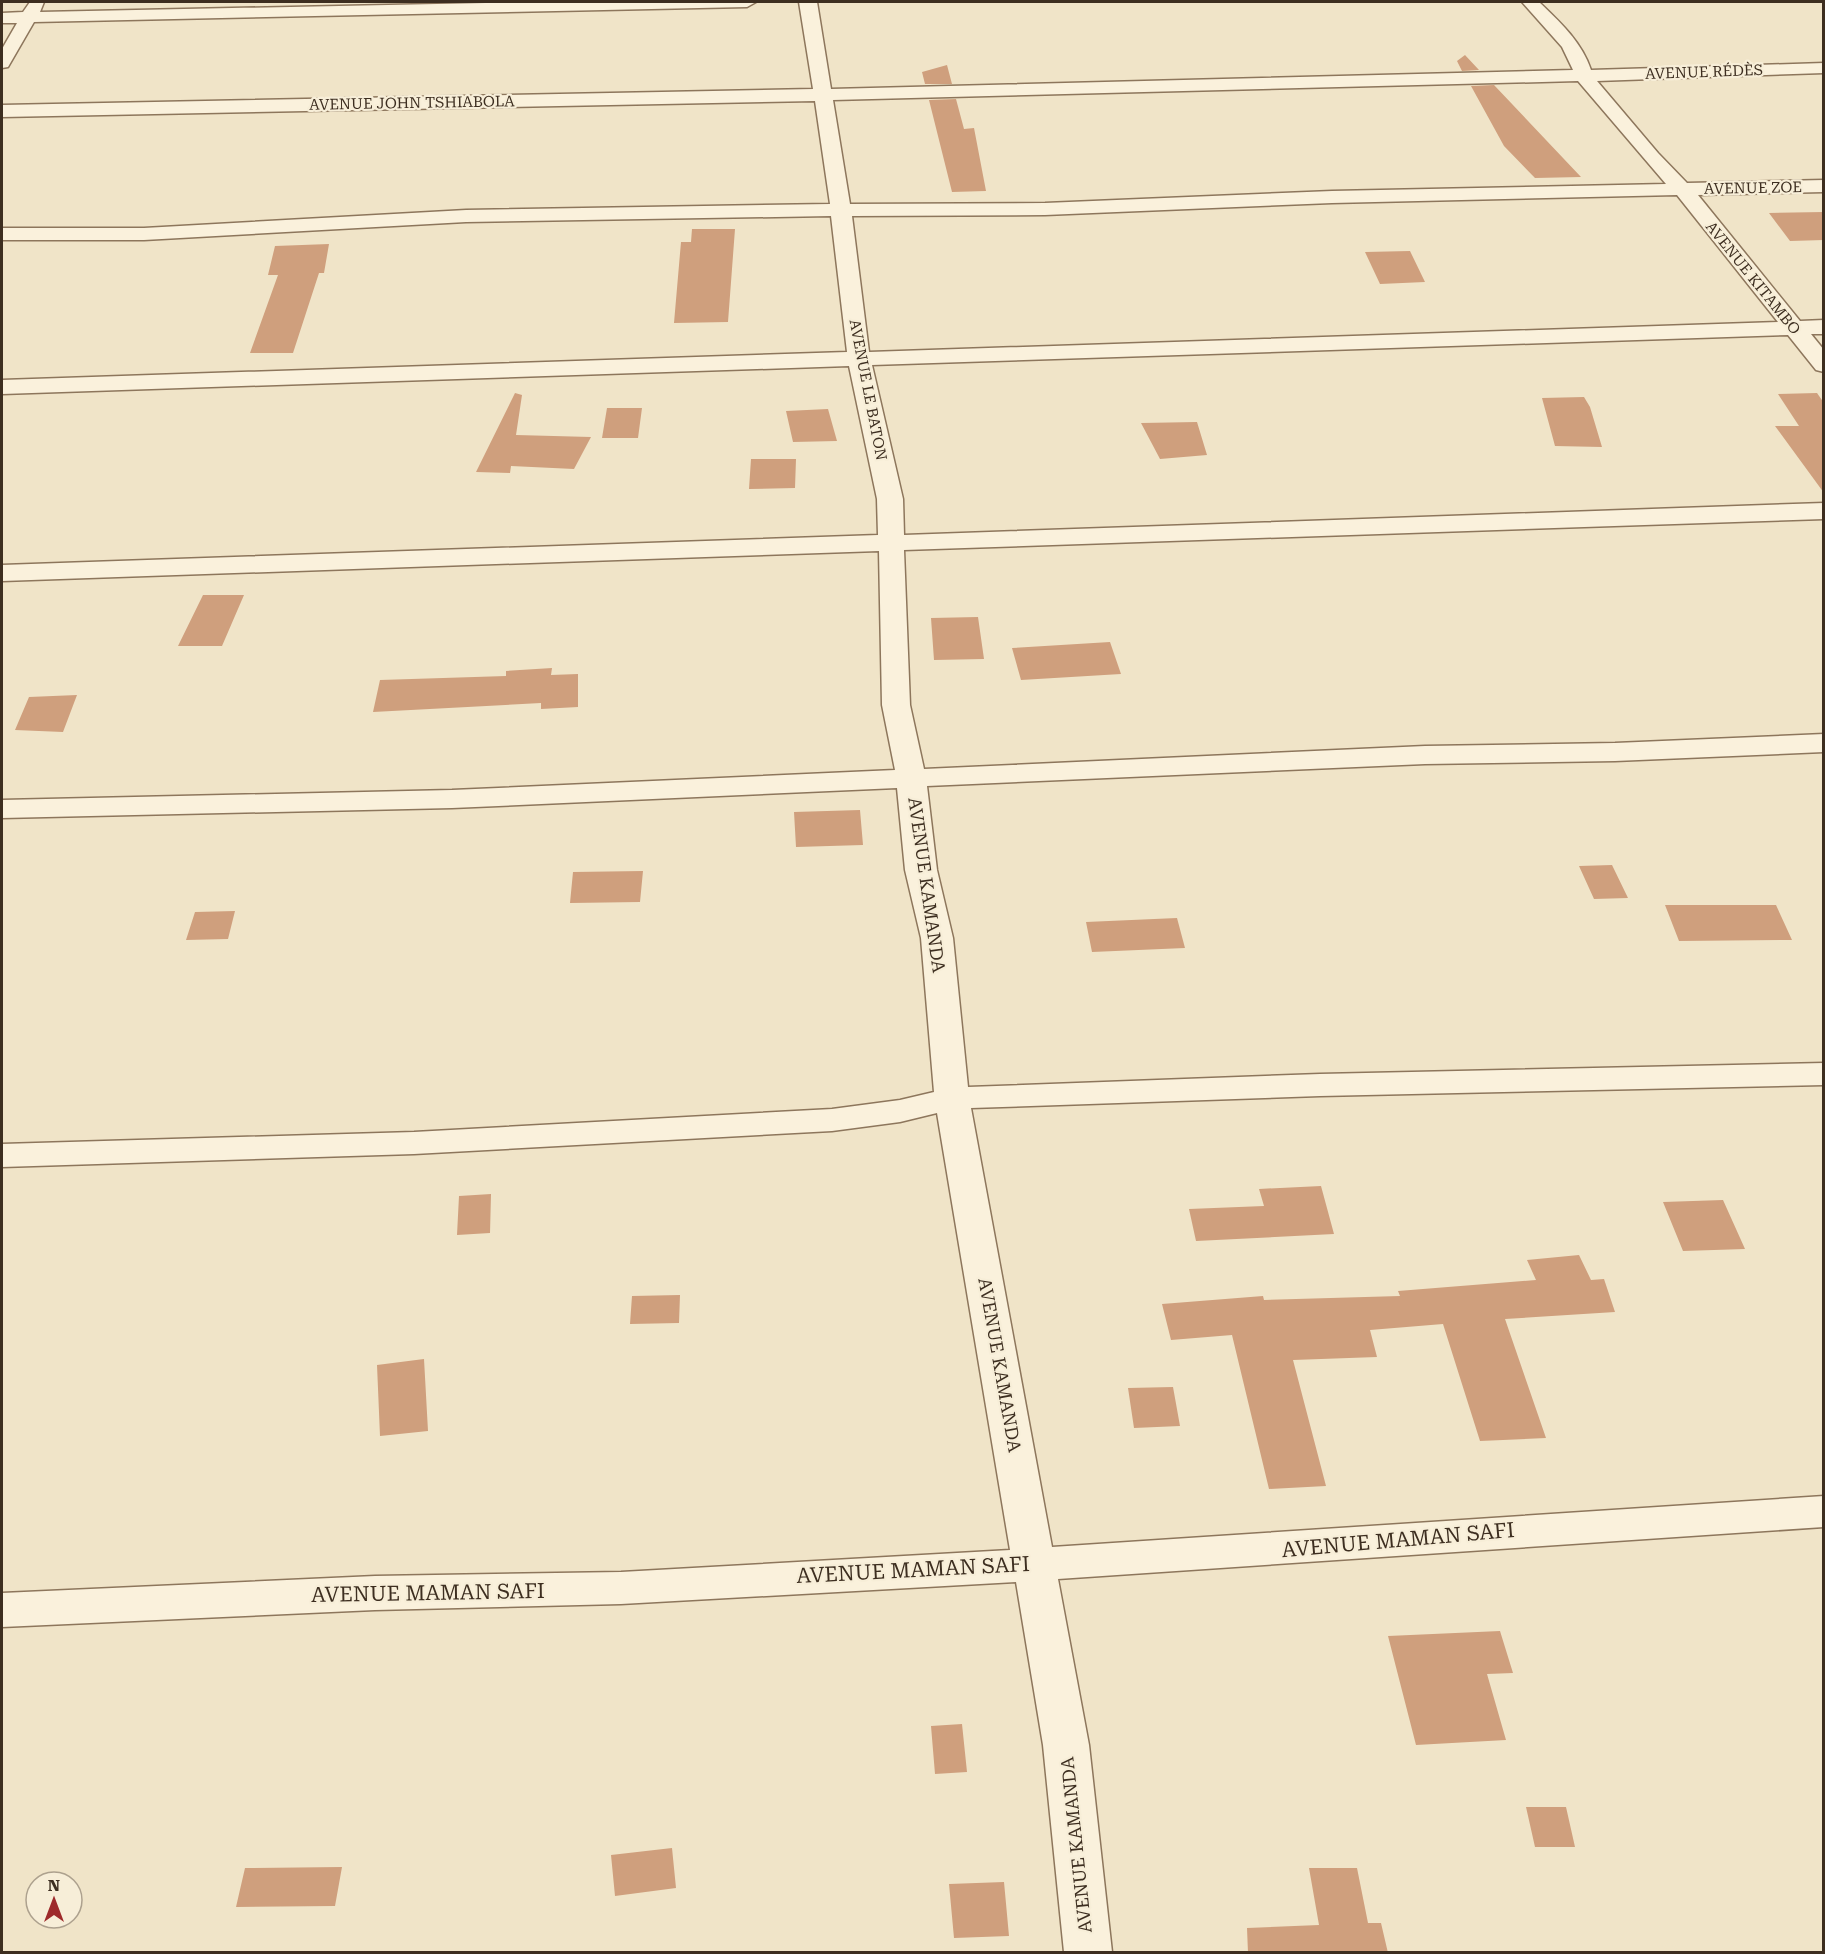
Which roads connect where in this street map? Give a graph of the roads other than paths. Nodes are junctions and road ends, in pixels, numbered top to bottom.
1 (38, 2) edge
2 (747, 2) edge
3 (808, 2) edge
4 (1530, 2) edge
5 (28, 17) junction
6 (2, 18) edge
7 (2, 63) edge
8 (1824, 68) edge
9 (1584, 77) junction
10 (822, 96) junction
11 (2, 111) edge
12 (1824, 186) edge
13 (1683, 190) junction
14 (840, 210) junction
15 (2, 234) edge
16 (1824, 327) edge
17 (1794, 328) junction
18 (859, 360) junction
19 (1824, 365) edge
20 (2, 387) edge
21 (1824, 511) edge
22 (892, 544) junction
23 (2, 573) edge
24 (1824, 743) edge
25 (911, 778) junction
26 (2, 809) edge
27 (1824, 1074) edge
28 (952, 1098) junction
29 (2, 1156) edge
30 (1824, 1511) edge
31 (1036, 1563) junction
32 (2, 1610) edge
33 (1088, 1953) edge

1 - 5 street
2 - 5 street
3 - 10 street, AVENUE LE BATON
4 - 9 street, AVENUE KITAMBO
5 - 6 street
5 - 7 street
8 - 9 street, AVENUE RÉDÈS
9 - 10 street, AVENUE RÉDÈS
9 - 13 street, AVENUE KITAMBO
10 - 11 street, AVENUE JOHN TSHIABOLA
10 - 14 street, AVENUE LE BATON
12 - 13 street, AVENUE ZOE
13 - 14 street, AVENUE ZOE
13 - 17 street, AVENUE KITAMBO
14 - 15 street, AVENUE ZOE
14 - 18 street, AVENUE LE BATON
16 - 17 street
17 - 18 street
17 - 19 street, AVENUE KITAMBO
18 - 20 street
18 - 22 street, AVENUE LE BATON
21 - 22 street
22 - 23 street
22 - 25 street, AVENUE LE BATON
24 - 25 street
25 - 26 street
25 - 28 street, AVENUE KAMANDA
27 - 28 street
28 - 29 street
28 - 31 street, AVENUE KAMANDA
30 - 31 street, AVENUE MAMAN SAFI
31 - 32 street, AVENUE MAMAN SAFI
31 - 33 street, AVENUE KAMANDA

